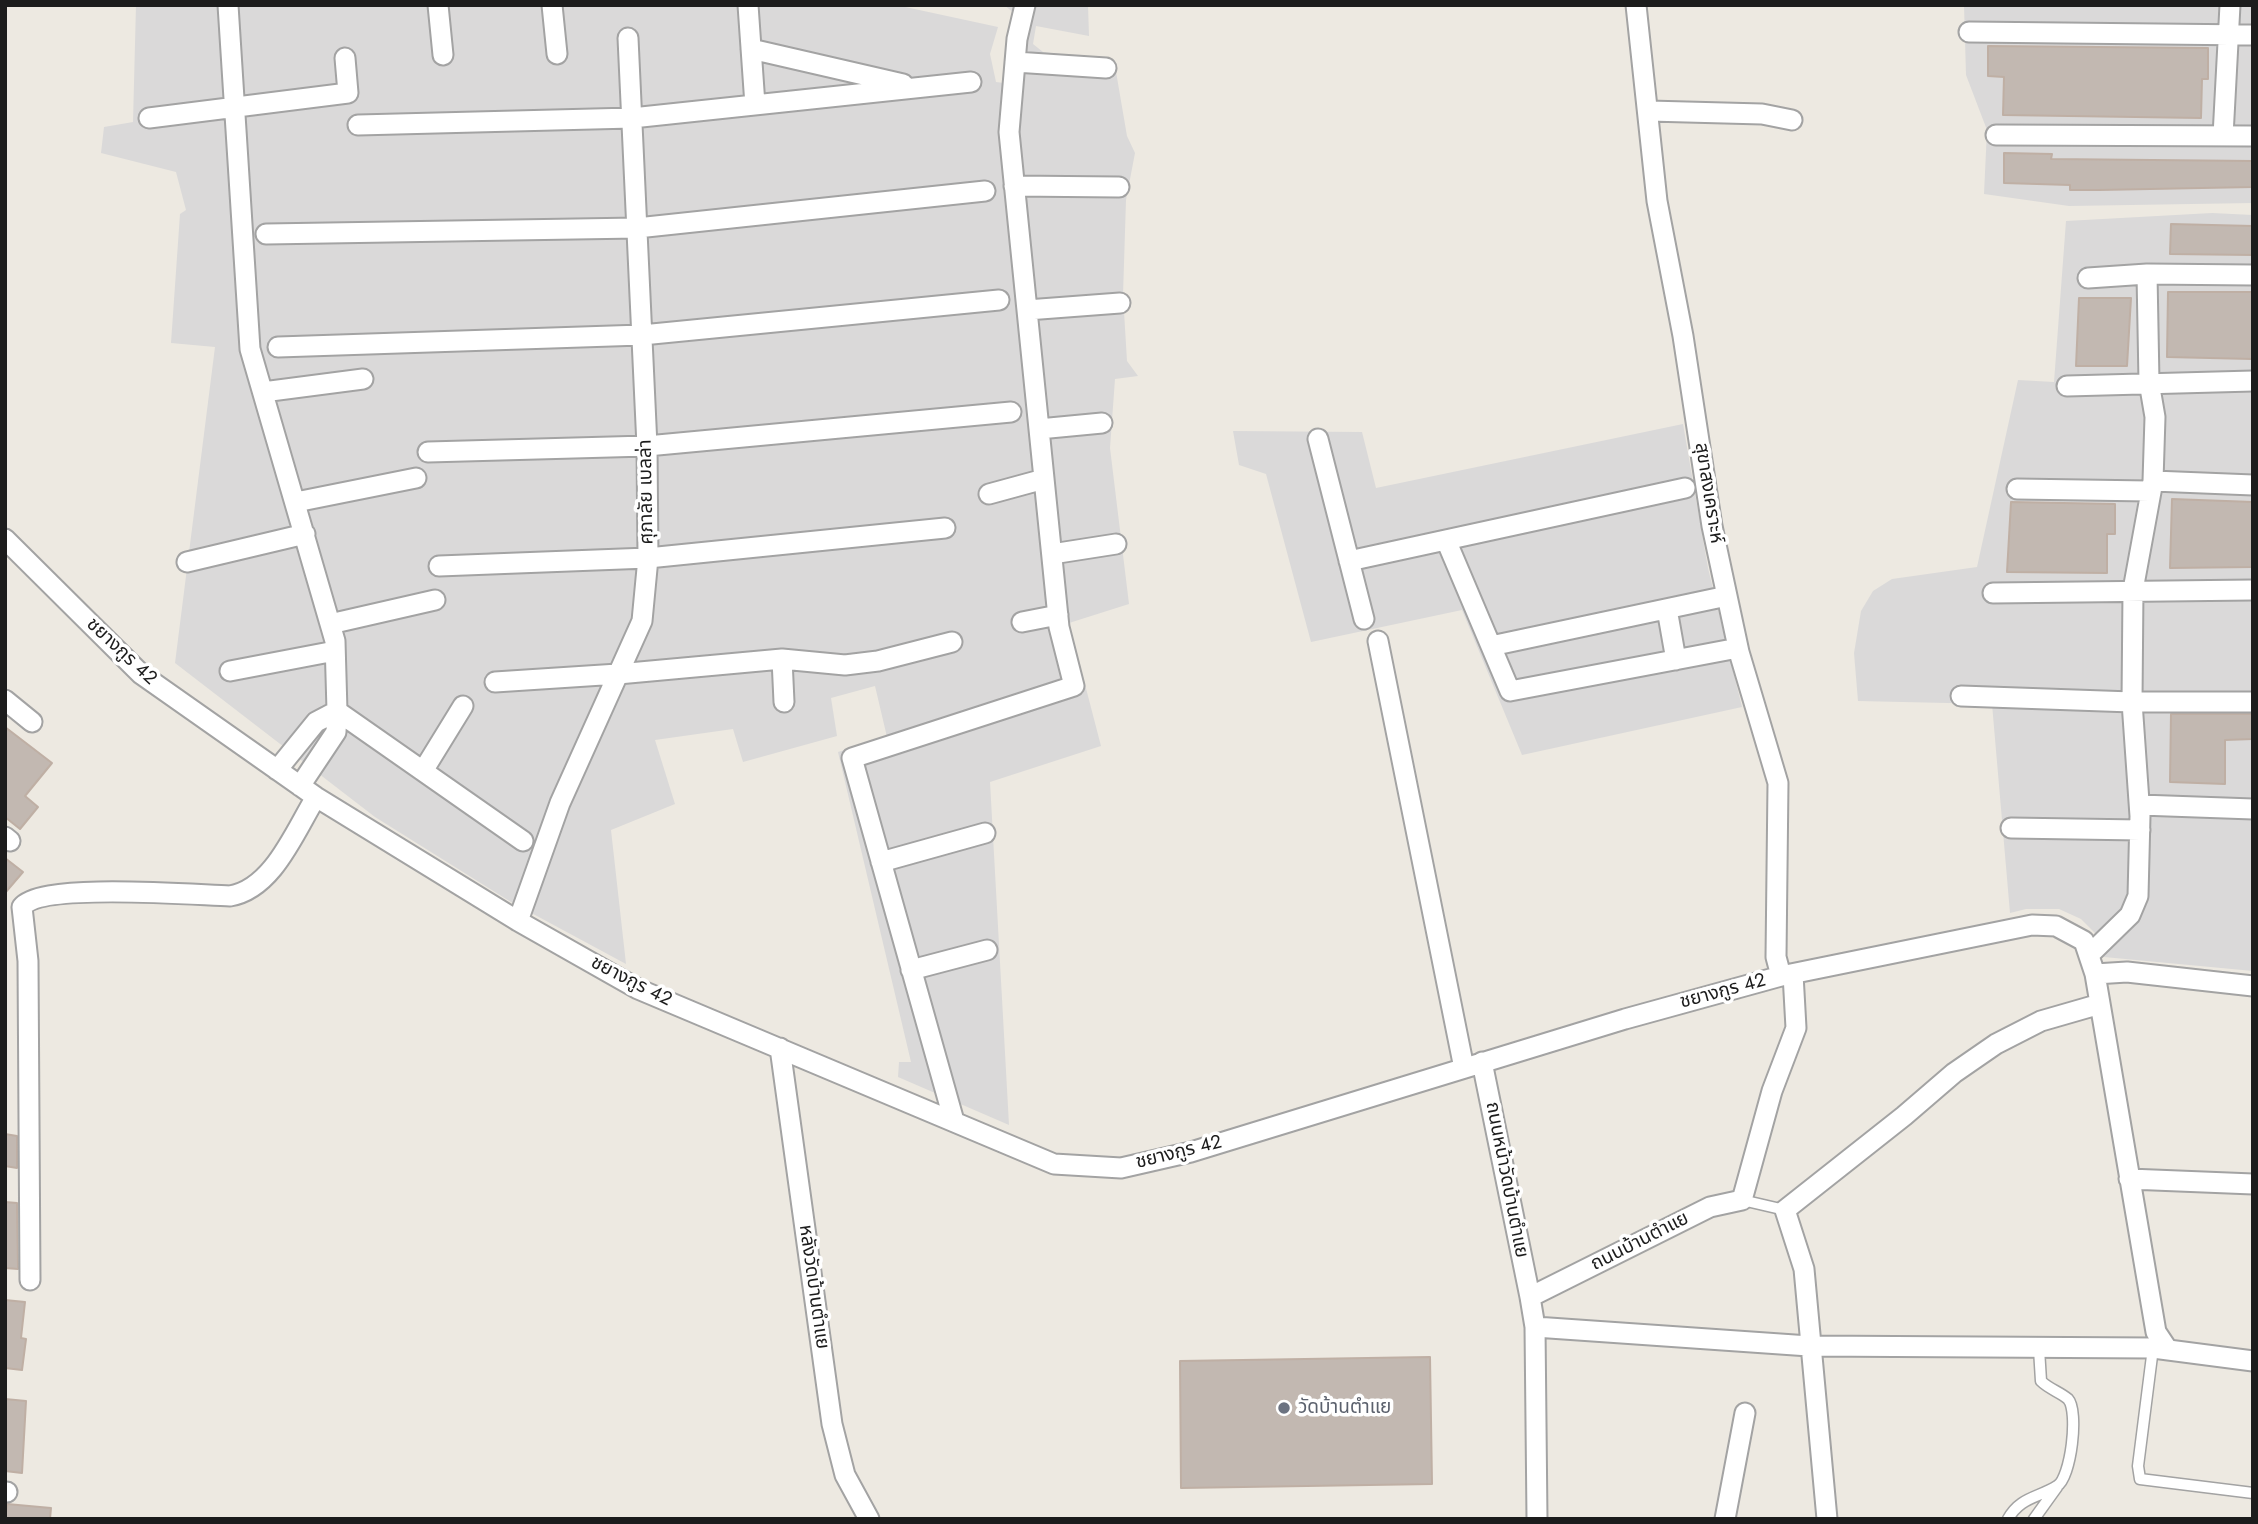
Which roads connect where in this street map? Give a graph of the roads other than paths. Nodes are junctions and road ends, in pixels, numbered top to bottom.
1 (228, 5) edge
2 (438, 5) edge
3 (552, 5) edge
4 (748, 5) edge
5 (1025, 5) edge
6 (1636, 5) edge
7 (2230, 5) edge
8 (1969, 32) dead end
9 (2253, 35) edge
10 (2229, 36) junction
11 (628, 38) dead end
12 (751, 49) junction
13 (557, 54) dead end
14 (443, 55) dead end
15 (345, 58) dead end
16 (1015, 62) junction
17 (1106, 68) dead end
18 (971, 82) dead end
19 (920, 88) junction
20 (755, 105) junction
21 (234, 107) junction
22 (1648, 111) junction
23 (149, 118) dead end
24 (632, 118) junction
25 (1792, 120) dead end
26 (358, 124) dead end
27 (1996, 135) dead end
28 (2223, 136) junction
29 (2253, 136) edge
30 (1014, 186) junction
31 (1119, 187) dead end
32 (985, 191) dead end
33 (637, 228) junction
34 (266, 234) dead end
35 (2147, 274) junction
36 (2253, 275) edge
37 (2088, 278) dead end
38 (999, 300) dead end
39 (1120, 303) dead end
40 (1027, 310) junction
41 (642, 335) junction
42 (278, 347) dead end
43 (363, 379) dead end
44 (2149, 382) junction
45 (2253, 382) edge
46 (2067, 386) dead end
47 (263, 392) junction
48 (1011, 412) dead end
49 (1102, 423) dead end
50 (1039, 429) junction
51 (1318, 439) dead end
52 (647, 446) junction
53 (428, 452) dead end
54 (415, 478) dead end
55 (1044, 479) junction
56 (2253, 485) edge
57 (2151, 486) junction
58 (1685, 488) dead end
59 (2017, 489) dead end
60 (989, 494) dead end
61 (296, 502) junction
62 (945, 528) dead end
63 (305, 534) junction
64 (5, 539) edge
65 (1446, 540) junction
66 (1116, 544) dead end
67 (1052, 554) junction
68 (648, 558) junction
69 (1349, 561) junction
70 (187, 562) dead end
71 (439, 566) dead end
72 (2133, 590) junction
73 (2253, 590) edge
74 (1993, 593) dead end
75 (1727, 596) junction
76 (435, 600) dead end
77 (1667, 609) junction
78 (1058, 615) junction
79 (1364, 620) dead end
80 (1022, 622) dead end
81 (330, 624) junction
82 (1378, 641) dead end
83 (952, 642) dead end
84 (1491, 646) junction
85 (1738, 648) junction
86 (335, 651) junction
87 (782, 659) junction
88 (1676, 660) junction
89 (230, 671) dead end
90 (618, 674) junction
91 (495, 682) dead end
92 (1961, 696) dead end
93 (5, 700) edge
94 (784, 702) dead end
95 (2132, 702) junction
96 (2253, 702) edge
97 (463, 706) dead end
98 (337, 711) junction
99 (32, 722) dead end
100 (278, 770) junction
101 (423, 771) junction
102 (308, 792) junction
103 (2140, 805) junction
104 (2253, 808) edge
105 (2011, 828) dead end
106 (2140, 830) junction
107 (985, 832) dead end
108 (523, 841) dead end
109 (881, 863) junction
110 (518, 921) junction
111 (987, 950) dead end
112 (2092, 964) junction
113 (911, 970) junction
114 (1787, 975) junction
115 (2253, 986) edge
116 (2100, 1004) junction
117 (780, 1048) junction
118 (1473, 1065) junction
119 (954, 1122) junction
120 (2129, 1179) junction
121 (2253, 1184) edge
122 (1742, 1200) junction
123 (1785, 1210) junction
124 (30, 1280) dead end
125 (1530, 1297) junction
126 (1535, 1328) junction
127 (1809, 1346) junction
128 (2039, 1349) junction
129 (2160, 1349) junction
130 (2253, 1360) edge
131 (1745, 1413) dead end
132 (2057, 1486) junction
133 (2253, 1493) edge
134 (869, 1519) edge
135 (1537, 1519) edge
136 (1726, 1519) edge
137 (1827, 1519) edge
138 (2008, 1519) edge
139 (2034, 1519) edge

1 - 21 street
2 - 14 street
3 - 13 street
4 - 12 street
5 - 16 street
6 - 22 street, สุขาสงเคราะห์
7 - 10 street
8 - 10 street
9 - 10 street
10 - 28 street
11 - 24 street, ศุภาลัย เบลล่า
12 - 19 street
12 - 20 street
15 - 21 street
16 - 17 street
16 - 30 street
18 - 19 street
19 - 20 street
20 - 24 street
21 - 23 street
21 - 47 street
22 - 25 street
22 - 75 street, สุขาสงเคราะห์
24 - 26 street
24 - 33 street, ศุภาลัย เบลล่า
27 - 28 street
28 - 29 street
30 - 31 street
30 - 40 street
32 - 33 street
33 - 34 street
33 - 41 street, ศุภาลัย เบลล่า
35 - 36 street
35 - 37 street
35 - 44 street
38 - 41 street
39 - 40 street
40 - 50 street
41 - 42 street
41 - 52 street, ศุภาลัย เบลล่า
43 - 47 street
44 - 45 street
44 - 46 street
44 - 57 street
47 - 61 street
48 - 52 street
49 - 50 street
50 - 55 street
51 - 69 street
52 - 53 street
52 - 68 street, ศุภาลัย เบลล่า
54 - 61 street
55 - 60 street
55 - 67 street
56 - 57 street
57 - 59 street
57 - 72 street
58 - 65 street
61 - 63 street
62 - 68 street
63 - 70 street
63 - 81 street
64 - 100 street, ชยางกูร 42
65 - 69 street
65 - 84 street
66 - 67 street
67 - 78 street
68 - 71 street
68 - 90 street, ศุภาลัย เบลล่า
69 - 79 street
72 - 73 street
72 - 74 street
72 - 95 street
75 - 77 street
75 - 85 street, สุขาสงเคราะห์
76 - 81 street
77 - 84 street
77 - 88 street
78 - 80 street
78 - 109 street
81 - 86 street
82 - 118 street, ถนนหน้าวัดบ้านตำแย
83 - 87 street
84 - 88 street
85 - 88 street
85 - 114 street, สุขาสงเคราะห์
86 - 89 street
86 - 98 street
87 - 90 street
87 - 94 street
90 - 91 street
90 - 110 street, ศุภาลัย เบลล่า
92 - 95 street
93 - 99 street
95 - 96 street
95 - 103 street
97 - 101 street
98 - 100 street
98 - 101 street
98 - 102 street
100 - 102 street, ชยางกูร 42
101 - 108 street
102 - 110 street, ชยางกูร 42
102 - 124 street
103 - 104 street
103 - 106 street
105 - 106 street
106 - 112 street
107 - 109 street
109 - 113 street
110 - 117 street, ชยางกูร 42
111 - 113 street
112 - 114 street, ชยางกูร 42
112 - 115 street
112 - 116 street
113 - 119 street
114 - 118 street, ชยางกูร 42
114 - 122 street
116 - 120 street
116 - 123 street
117 - 119 street, ชยางกูร 42
117 - 134 street, หลังวัดบ้านตำแย
118 - 119 street, ชยางกูร 42
118 - 125 street, ถนนหน้าวัดบ้านตำแย
120 - 121 street
120 - 129 street
122 - 123 lane
122 - 125 street, ถนนบ้านตำแย
123 - 127 street
125 - 126 street
126 - 127 street
126 - 135 street
127 - 128 street
127 - 137 street
128 - 129 street
128 - 132 lane
129 - 130 street
129 - 133 lane
131 - 136 street
132 - 138 lane
132 - 139 lane

